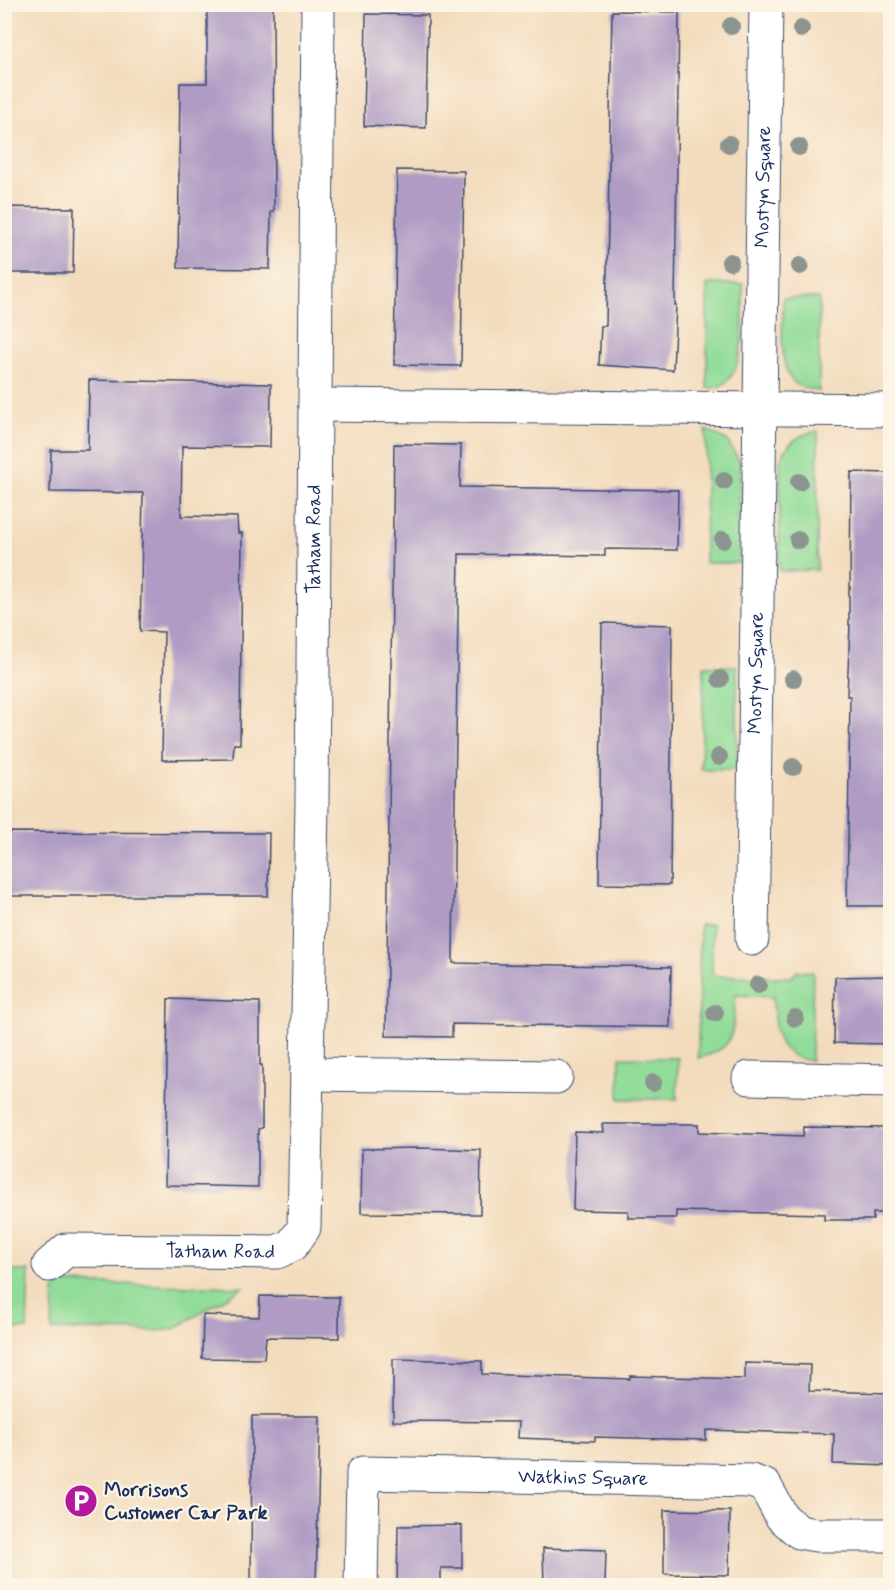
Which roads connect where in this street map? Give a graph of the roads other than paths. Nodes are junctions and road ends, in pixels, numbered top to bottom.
1 (318, 4) edge
2 (766, 4) edge
3 (315, 405) junction
4 (761, 408) junction
5 (891, 410) edge
6 (752, 939) dead end
7 (307, 1074) junction
8 (556, 1077) dead end
9 (748, 1078) dead end
10 (891, 1081) edge
11 (49, 1265) dead end
12 (891, 1535) edge
13 (361, 1586) edge

1 - 3 street, Tatham Road
2 - 4 street, Mostyn Square
3 - 4 street
3 - 7 street, Tatham Road
4 - 5 street
4 - 6 street, Mostyn Square
7 - 8 street
7 - 11 street, Tatham Road
9 - 10 street
12 - 13 street, Watkins Square

